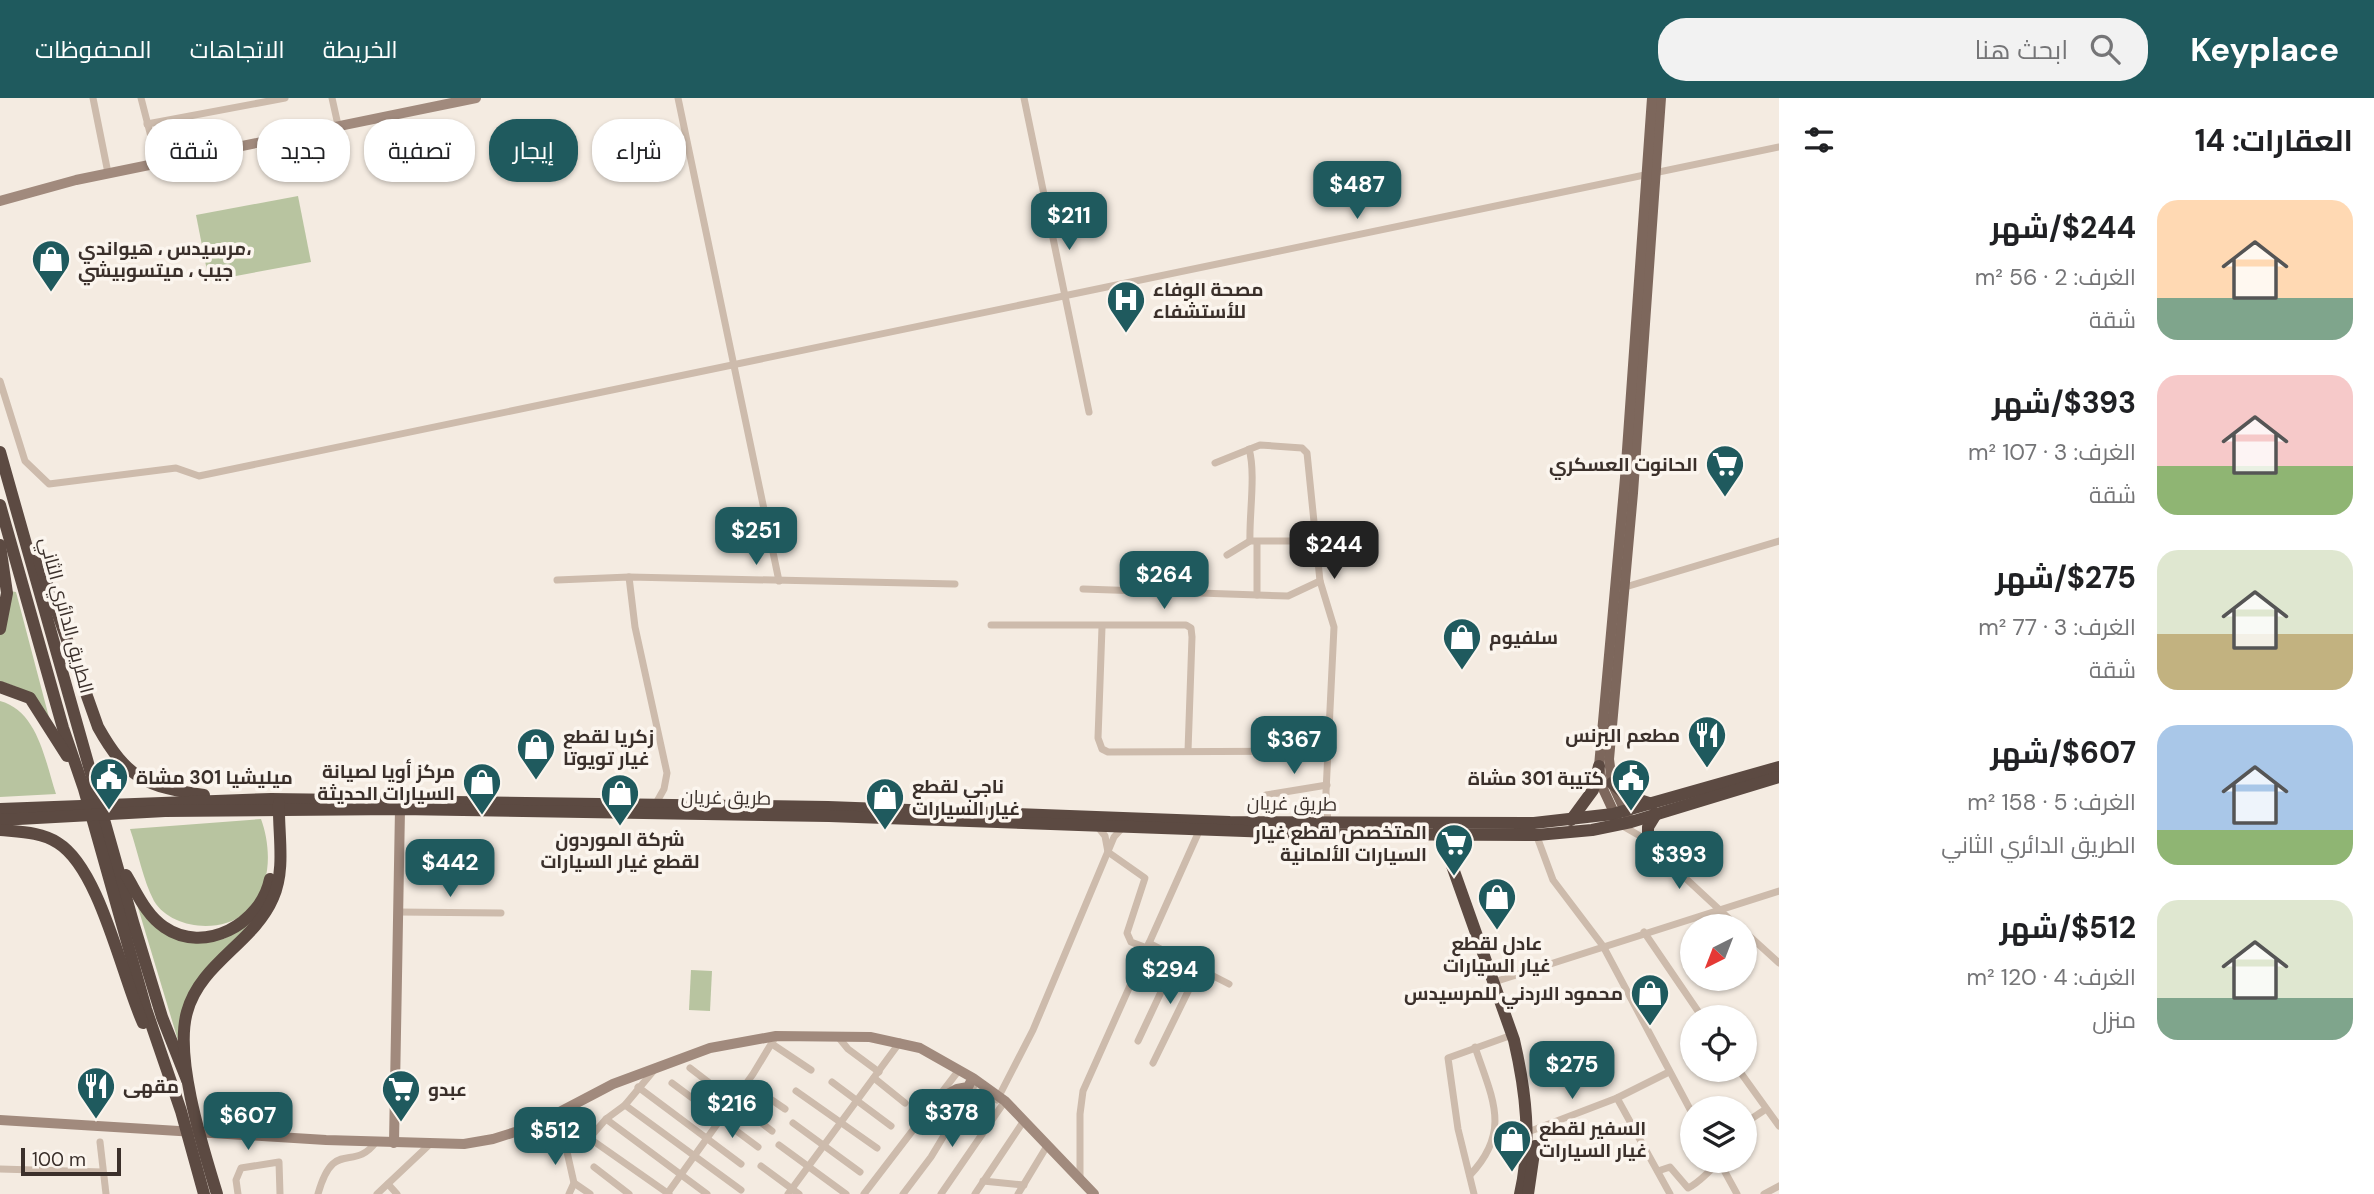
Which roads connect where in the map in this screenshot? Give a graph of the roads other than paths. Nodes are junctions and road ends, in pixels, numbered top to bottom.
1 (93, 98) edge
2 (141, 98) edge
3 (285, 98) edge
4 (332, 98) edge
5 (476, 98) edge
6 (678, 98) edge
7 (1024, 98) edge
8 (1652, 98) edge
9 (1661, 98) edge
10 (430, 102) edge
11 (146, 119) edge
12 (174, 119) edge
13 (337, 119) edge
14 (350, 122) edge
15 (1779, 147) edge
16 (145, 166) edge
17 (108, 173) junction
18 (1651, 174) junction
19 (0, 201) edge
20 (1064, 296) junction
21 (734, 364) junction
22 (0, 381) edge
23 (1089, 412) dead end
24 (1249, 449) junction
25 (0, 452) edge
26 (1214, 463) dead end
27 (13, 494) junction
28 (0, 505) edge
29 (1314, 541) junction
30 (1779, 541) edge
31 (1254, 542) junction
32 (0, 545) edge
33 (1227, 555) dead end
34 (629, 577) junction
35 (557, 580) dead end
36 (779, 581) junction
37 (1320, 581) junction
38 (955, 584) dead end
39 (1083, 589) dead end
40 (1620, 589) junction
41 (1257, 595) junction
42 (991, 625) dead end
43 (1102, 627) junction
44 (0, 629) edge
45 (0, 687) edge
46 (1188, 751) junction
47 (1328, 751) junction
48 (1600, 766) junction
49 (1779, 767) edge
50 (1779, 777) edge
51 (1612, 783) junction
52 (86, 785) junction
53 (1326, 785) junction
54 (1266, 795) dead end
55 (239, 800) junction
56 (275, 805) junction
57 (0, 809) edge
58 (400, 809) junction
59 (1656, 809) junction
60 (652, 810) junction
61 (1622, 818) junction
62 (0, 820) edge
63 (1571, 820) junction
64 (1098, 826) junction
65 (1124, 826) junction
66 (1329, 828) junction
67 (1200, 829) junction
68 (1535, 829) junction
69 (0, 830) edge
70 (1445, 830) junction
71 (1644, 840) junction
72 (1108, 852) junction
73 (117, 860) junction
74 (1779, 891) edge
75 (1719, 909) junction
76 (398, 912) junction
77 (501, 913) dead end
78 (1724, 914) edge
79 (1643, 932) junction
80 (1757, 943) edge
81 (1148, 946) junction
82 (1603, 946) junction
83 (1177, 958) junction
84 (1779, 963) edge
85 (1199, 969) junction
86 (1497, 981) junction
87 (1229, 984) dead end
88 (1694, 1005) edge
89 (1512, 1035) junction
90 (839, 1038) junction
91 (774, 1040) junction
92 (1138, 1041) dead end
93 (900, 1042) junction
94 (1475, 1047) junction
95 (162, 1054) junction
96 (1153, 1063) dead end
97 (659, 1064) junction
98 (690, 1068) dead end
99 (811, 1070) dead end
100 (957, 1071) junction
101 (1669, 1072) junction
102 (877, 1075) junction
103 (187, 1080) junction
104 (832, 1082) dead end
105 (1747, 1082) edge
106 (673, 1083) dead end
107 (747, 1083) junction
108 (972, 1084) junction
109 (638, 1087) junction
110 (796, 1091) dead end
111 (1682, 1096) edge
112 (1617, 1098) junction
113 (733, 1100) junction
114 (858, 1100) junction
115 (1001, 1100) junction
116 (935, 1101) junction
117 (905, 1103) dead end
118 (625, 1105) junction
119 (785, 1109) dead end
120 (1766, 1109) junction
121 (187, 1110) junction
122 (562, 1112) junction
123 (1757, 1115) edge
124 (606, 1119) junction
125 (719, 1119) junction
126 (0, 1120) edge
127 (841, 1122) junction
128 (1023, 1122) junction
129 (793, 1123) dead end
130 (891, 1126) dead end
131 (1779, 1126) edge
132 (524, 1129) junction
133 (1532, 1130) junction
134 (772, 1131) dead end
135 (707, 1136) junction
136 (589, 1138) junction
137 (100, 1142) dead end
138 (376, 1142) junction
139 (394, 1143) junction
140 (565, 1143) junction
141 (825, 1144) junction
142 (429, 1145) junction
143 (779, 1145) dead end
144 (1047, 1146) junction
145 (758, 1147) dead end
146 (877, 1148) dead end
147 (198, 1153) junction
148 (693, 1157) junction
149 (741, 1164) dead end
150 (761, 1166) dead end
151 (593, 1167) dead end
152 (807, 1167) junction
153 (0, 1169) edge
154 (1658, 1171) junction
155 (102, 1172) junction
156 (860, 1172) dead end
157 (1706, 1173) edge
158 (1726, 1173) edge
159 (680, 1175) junction
160 (1470, 1175) junction
161 (983, 1181) junction
162 (1080, 1181) junction
163 (575, 1183) junction
164 (388, 1184) junction
165 (1024, 1185) junction
166 (1779, 1186) edge
167 (741, 1190) dead end
168 (793, 1192) edge
169 (106, 1194) edge
170 (204, 1194) edge
171 (217, 1194) edge
172 (238, 1194) edge
173 (280, 1194) edge
174 (318, 1194) edge
175 (377, 1194) edge
176 (397, 1194) edge
177 (569, 1194) edge
178 (590, 1194) edge
179 (629, 1194) edge
180 (668, 1194) edge
181 (706, 1194) edge
182 (846, 1194) edge
183 (864, 1194) edge
184 (903, 1194) edge
185 (941, 1194) edge
186 (975, 1194) edge
187 (1018, 1194) edge
188 (1094, 1194) edge
189 (1474, 1194) edge
190 (1520, 1194) edge
191 (1528, 1194) edge
192 (1670, 1194) edge
193 (1737, 1194) edge
194 (1764, 1194) edge

1 - 17 street
2 - 11 street
3 - 12 street
4 - 13 street
5 - 10 street
6 - 21 street
7 - 20 street
8 - 18 main road
9 - 18 main road
10 - 14 street
15 - 18 street
16 - 17 street
17 - 19 street
18 - 20 street
18 - 40 main road
20 - 21 street
20 - 23 street
21 - 22 street
21 - 36 street
24 - 26 street
24 - 29 street
24 - 31 street
25 - 27 highway, الطريق الدائري الثاني
27 - 52 highway, الطريق الدائري الثاني
27 - 55 highway
28 - 52 highway, الطريق الدائري الثاني
29 - 31 street
29 - 37 street
30 - 40 street
31 - 33 street
31 - 41 street
32 - 44 highway
34 - 35 street
34 - 36 street
34 - 60 street
36 - 38 street
37 - 41 street
37 - 47 street
39 - 41 street
40 - 48 main road
40 - 51 main road
42 - 43 street
43 - 46 street
43 - 46 street
45 - 52 highway
46 - 47 street
47 - 53 street
48 - 61 main road
48 - 63 highway
49 - 59 highway
50 - 59 highway
51 - 59 highway
51 - 61 main road
52 - 73 highway
52 - 95 highway
53 - 54 street
53 - 66 street
55 - 56 highway, طريق غريان
55 - 57 highway, طريق غريان
56 - 58 highway, طريق غريان
56 - 60 highway, طريق غريان
56 - 62 highway, طريق غريان
56 - 73 highway
56 - 103 highway
58 - 60 highway, طريق غريان
58 - 76 street
59 - 61 highway
59 - 71 highway
60 - 64 highway, طريق غريان
60 - 66 highway, طريق غريان
61 - 63 highway
61 - 68 highway
61 - 71 street
63 - 68 highway
64 - 65 highway, طريق غريان
64 - 72 street
65 - 67 highway, طريق غريان
65 - 72 street
66 - 67 highway, طريق غريان
66 - 70 highway, طريق غريان
67 - 81 street
68 - 70 highway, طريق غريان
68 - 82 street
69 - 95 highway
70 - 86 highway
71 - 75 street
72 - 81 street
72 - 115 street
73 - 103 highway
74 - 75 street
75 - 78 street
75 - 79 street
76 - 77 street
76 - 139 street
79 - 82 street
79 - 88 street
80 - 84 street
81 - 83 street
81 - 162 street
82 - 86 street
82 - 101 street
83 - 85 street
83 - 92 street
85 - 87 street
85 - 96 street
86 - 89 highway
86 - 133 highway
89 - 94 street
89 - 133 highway
90 - 91 street
90 - 93 street
90 - 102 street
91 - 97 street
91 - 99 street
91 - 107 street
93 - 100 street
93 - 102 street
94 - 160 street
94 - 160 street
95 - 121 highway
97 - 109 street
97 - 122 street
98 - 113 street
100 - 108 street
100 - 115 street
100 - 116 street
101 - 111 street
101 - 112 street
102 - 114 street
102 - 117 street
103 - 121 highway
104 - 114 street
105 - 120 street
106 - 125 street
107 - 113 street
107 - 119 street
108 - 115 street
108 - 116 street
108 - 184 street
109 - 118 street
109 - 135 street
110 - 127 street
112 - 133 street
112 - 154 street
113 - 125 street
113 - 134 street
114 - 127 street
114 - 130 street
115 - 128 street
115 - 185 street
116 - 183 street
118 - 124 street
118 - 148 street
120 - 123 street
120 - 131 street
121 - 147 highway
122 - 132 street
122 - 140 street
124 - 136 street
124 - 159 street
125 - 135 street
125 - 145 street
126 - 138 street
127 - 141 street
127 - 146 street
128 - 144 street
128 - 161 street
129 - 141 street
132 - 140 street
132 - 142 street
133 - 190 highway
133 - 191 highway
135 - 148 street
135 - 149 street
136 - 140 street
136 - 180 street
137 - 155 street
138 - 139 street
138 - 174 street
139 - 142 street
140 - 163 street
141 - 152 street
141 - 156 street
142 - 164 street
143 - 152 street
144 - 162 street
144 - 165 street
147 - 170 highway
147 - 171 highway
148 - 159 street
148 - 167 street
150 - 168 street
151 - 179 street
152 - 168 street
152 - 182 street
153 - 155 street
154 - 157 street
154 - 192 street
155 - 169 street
158 - 193 street
159 - 180 street
159 - 181 street
160 - 189 street
161 - 165 street
161 - 186 street
162 - 188 street
163 - 177 street
163 - 178 street
164 - 175 street
164 - 176 street
165 - 187 street
166 - 194 street
172 - 173 street

